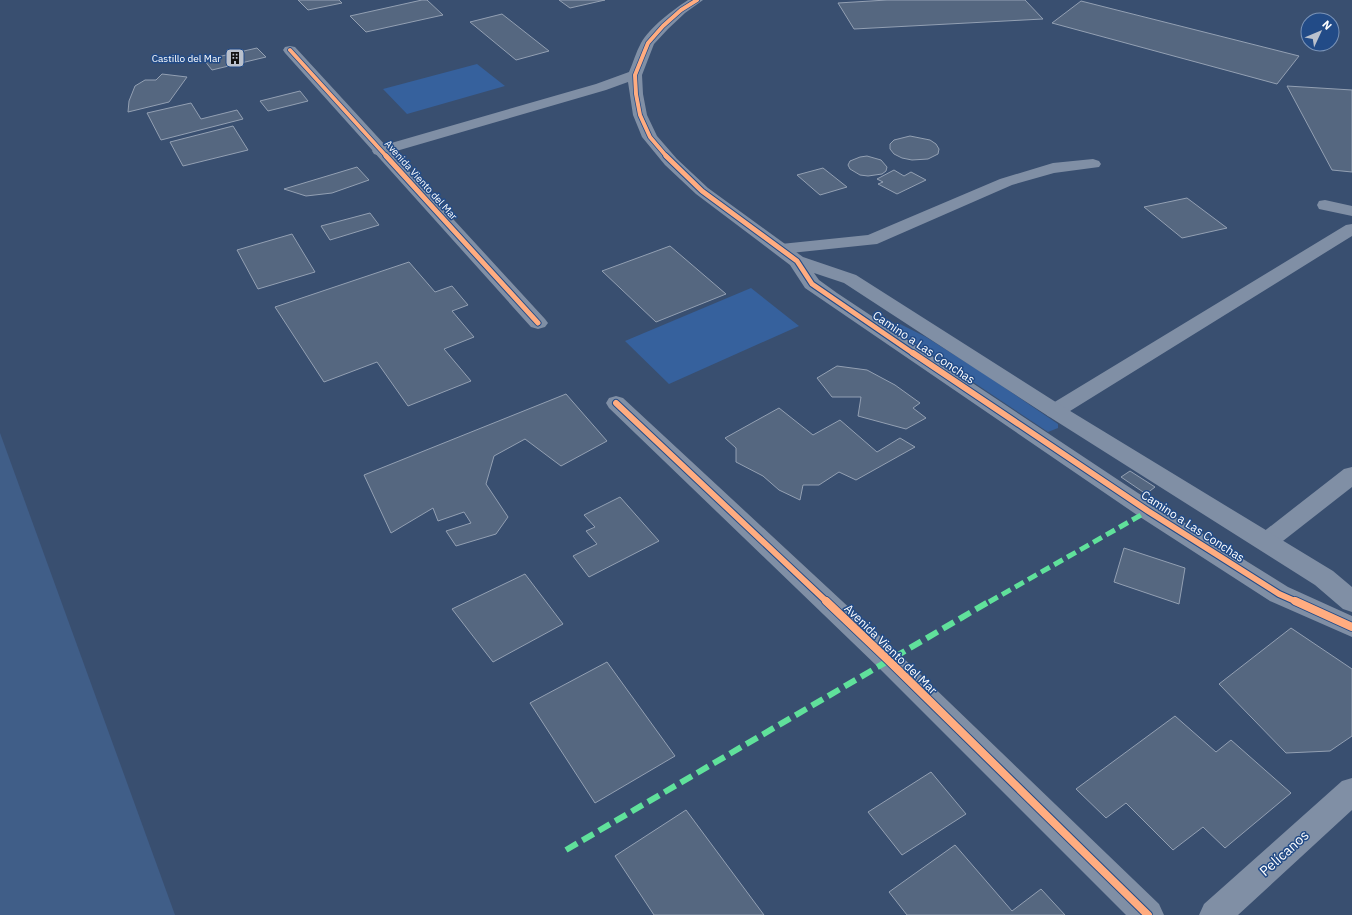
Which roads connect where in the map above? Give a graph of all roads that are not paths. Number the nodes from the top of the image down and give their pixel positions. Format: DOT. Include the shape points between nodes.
graph roads {
  1 [pos="697,0"];
  2 [pos="290,50"];
  3 [pos="635,75"];
  4 [pos="380,151"];
  5 [pos="1093,164"];
  6 [pos="1325,205"];
  7 [pos="1352,211"];
  8 [pos="1352,229"];
  9 [pos="789,255"];
  10 [pos="538,323"];
  11 [pos="616,403"];
  12 [pos="1055,411"];
  13 [pos="1352,475"];
  14 [pos="1266,542"];
  15 [pos="1352,602"];
  16 [pos="1352,627"];
  17 [pos="1352,790"];
  18 [pos="1148,915"];
  19 [pos="1215,915"];
  1 -- 3 [label="street, Camino a Las Conchas" via="681,10 648,43"];
  2 -- 4 [label="street, Avenida Viento del Mar"];
  3 -- 4 [label="street"];
  3 -- 9 [label="street, Camino a Las Conchas" via="640,116 650,137 670,162 702,191"];
  4 -- 10 [label="street, Avenida Viento del Mar"];
  5 -- 9 [label="street" via="1053,168 1006,182 871,240"];
  6 -- 7 [label="street"];
  8 -- 12 [label="street"];
  9 -- 12 [label="street, Camino a Las Conchas" via="850,279"];
  9 -- 16 [label="street, Camino a Las Conchas" via="812,284 1148,511 1279,594"];
  11 -- 18 [label="street, Avenida Viento del Mar" via="888,660"];
  12 -- 14 [label="street, Camino a Las Conchas"];
  13 -- 14 [label="street"];
  14 -- 15 [label="street, Camino a Las Conchas" via="1324,578"];
  17 -- 19 [label="street, Pelícanos"];
}
